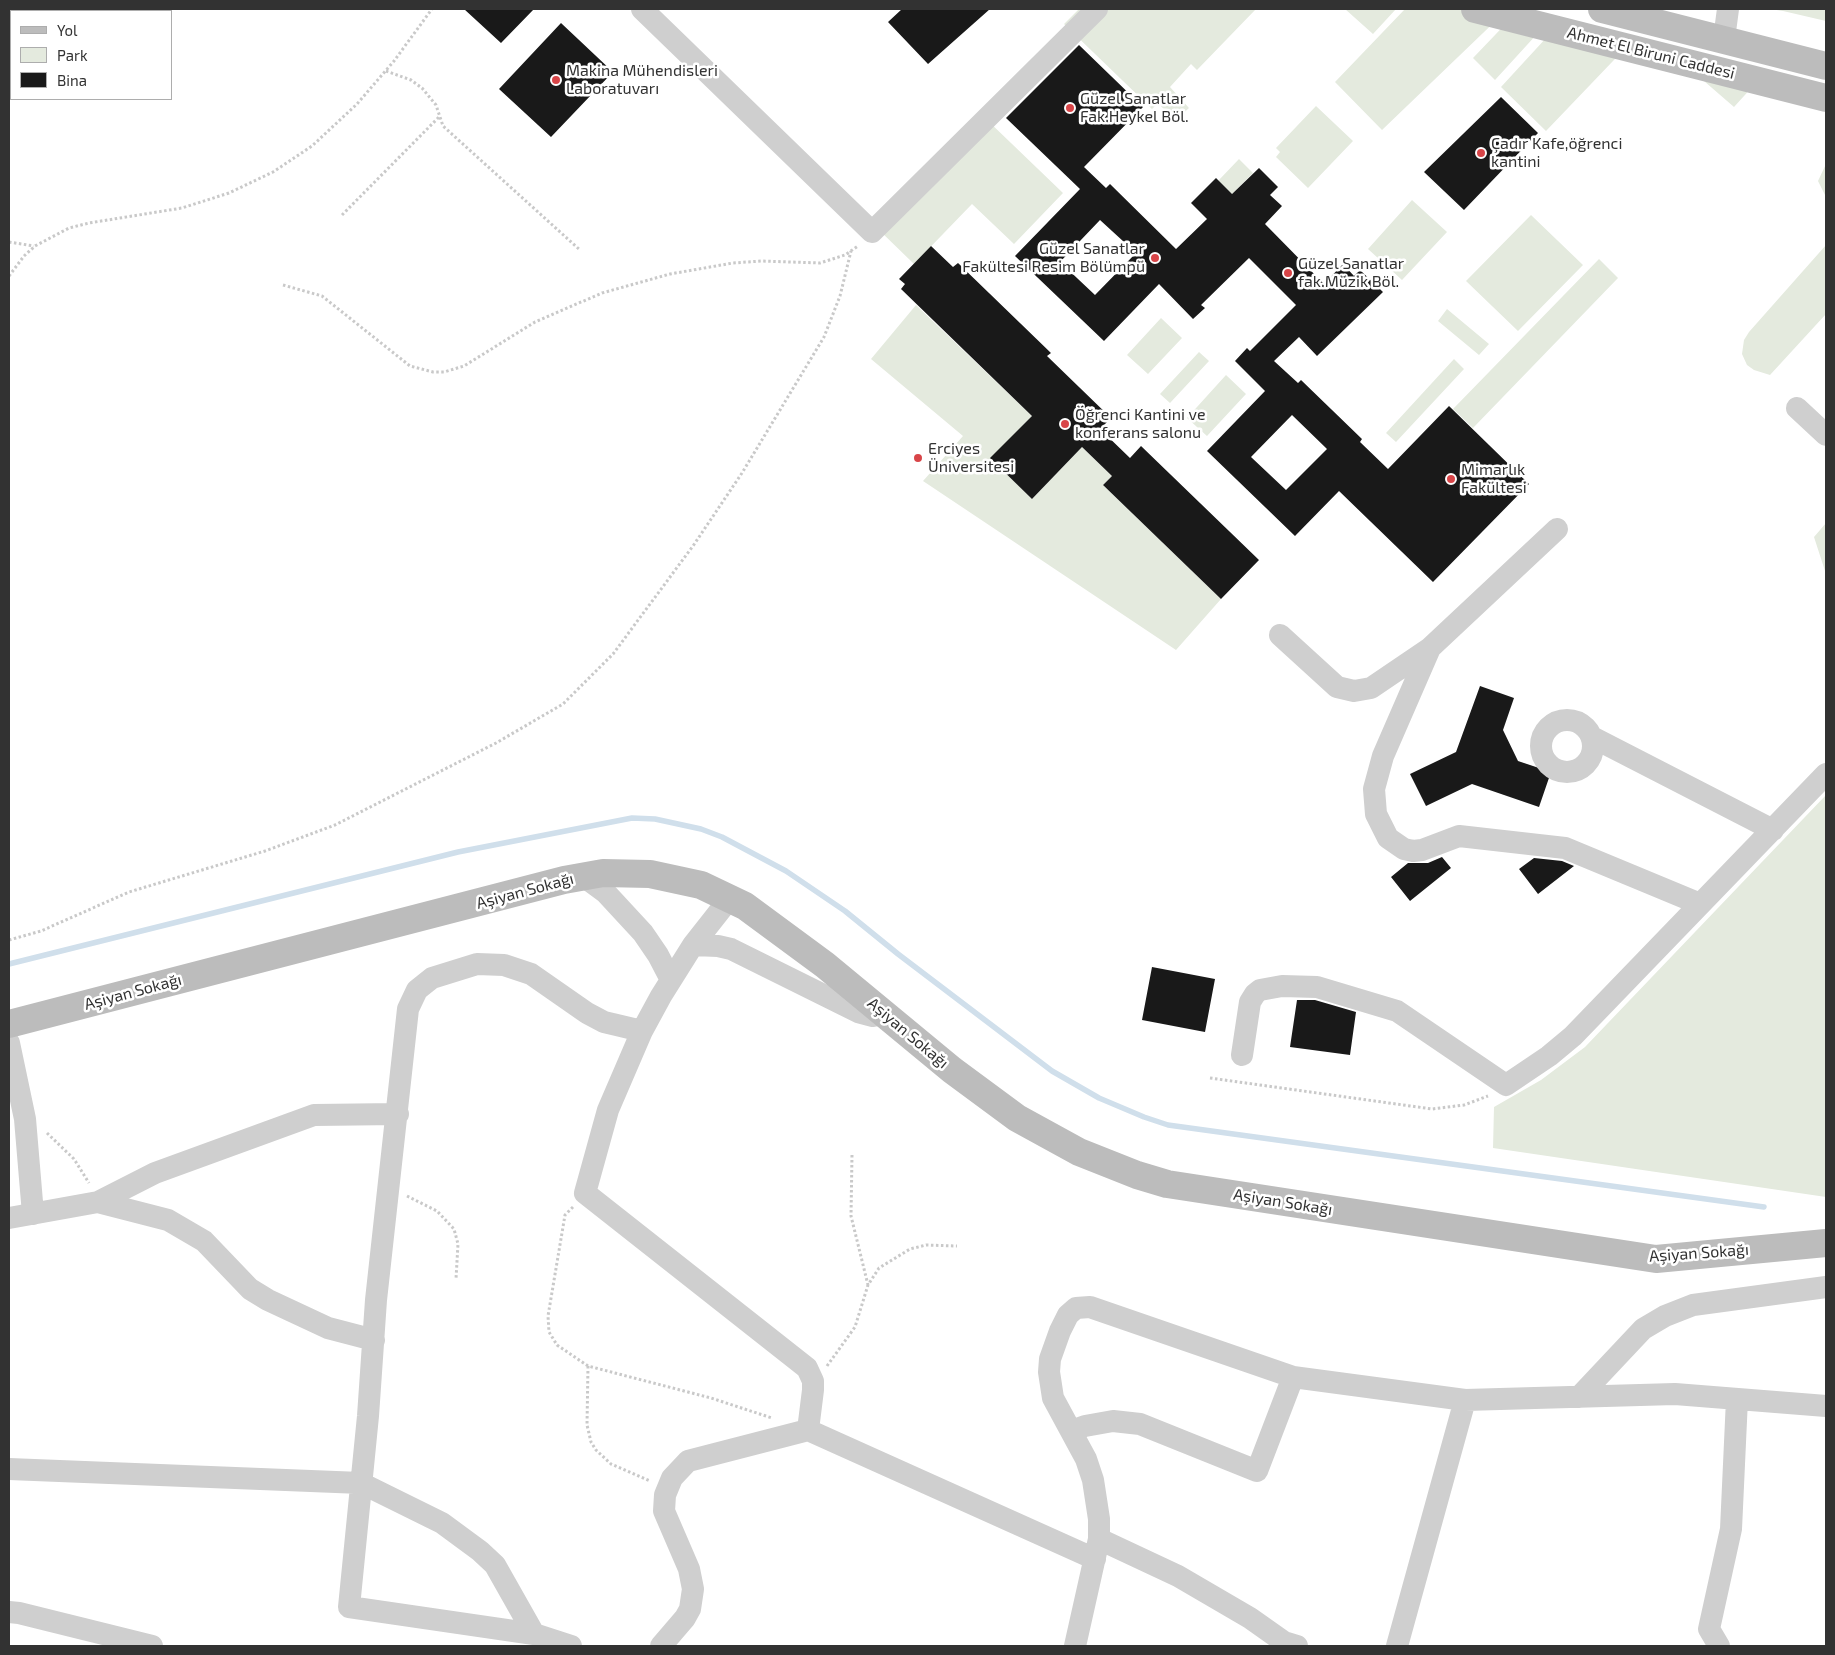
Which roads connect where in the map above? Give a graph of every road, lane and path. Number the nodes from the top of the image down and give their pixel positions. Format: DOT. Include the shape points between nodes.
graph roads {
  1 [pos="432,9"];
  2 [pos="642,9"];
  3 [pos="1097,9"];
  4 [pos="1475,9"];
  5 [pos="1602,9"];
  6 [pos="1728,9"];
  7 [pos="1724,39"];
  8 [pos="1826,66"];
  9 [pos="386,71"];
  10 [pos="1826,98"];
  11 [pos="440,115"];
  12 [pos="342,215"];
  13 [pos="9,242"];
  14 [pos="35,246"];
  15 [pos="580,250"];
  16 [pos="9,276"];
  17 [pos="283,285"];
  18 [pos="1797,408"];
  19 [pos="1826,435"];
  20 [pos="1557,530"];
  21 [pos="1280,635"];
  22 [pos="1430,648"];
  23 [pos="1592,738"];
  24 [pos="1826,774"];
  25 [pos="1772,830"];
  26 [pos="583,876"];
  27 [pos="730,898"];
  28 [pos="1700,904"];
  29 [pos="9,940"];
  30 [pos="694,945"];
  31 [pos="670,980"];
  32 [pos="884,1014"];
  33 [pos="9,1024"];
  34 [pos="642,1031"];
  35 [pos="9,1043"];
  36 [pos="1242,1055"];
  37 [pos="1210,1078"];
  38 [pos="1506,1085"];
  39 [pos="398,1114"];
  40 [pos="25,1120"];
  41 [pos="852,1155"];
  42 [pos="390,1188"];
  43 [pos="585,1193"];
  44 [pos="98,1202"];
  45 [pos="33,1214"];
  46 [pos="9,1218"];
  47 [pos="1826,1243"];
  48 [pos="957,1246"];
  49 [pos="456,1279"];
  50 [pos="868,1285"];
  51 [pos="1826,1287"];
  52 [pos="374,1340"];
  53 [pos="588,1366"];
  54 [pos="1293,1377"];
  55 [pos="813,1381"];
  56 [pos="1579,1397"];
  57 [pos="1738,1399"];
  58 [pos="1465,1400"];
  59 [pos="1826,1406"];
  60 [pos="808,1430"];
  61 [pos="1071,1432"];
  62 [pos="9,1469"];
  63 [pos="361,1483"];
  64 [pos="667,1489"];
  65 [pos="1097,1549"];
  66 [pos="9,1612"];
  67 [pos="534,1634"];
  68 [pos="1287,1645"];
  69 [pos="152,1646"];
  70 [pos="571,1646"];
  71 [pos="661,1646"];
  72 [pos="1075,1646"];
  73 [pos="1398,1646"];
  74 [pos="1719,1646"];
  1 -- 9 [label="path"];
  2 -- 3 [label="street" via="872,232"];
  4 -- 10 [label="street, Ahmet El Biruni Caddesi"];
  5 -- 7 [label="street, Ahmet El Biruni Caddesi"];
  6 -- 7 [label="street"];
  7 -- 8 [label="street, Ahmet El Biruni Caddesi"];
  9 -- 11 [label="path" via="411,80 422,88"];
  9 -- 14 [label="path" via="357,104 312,146 252,183 182,208 89,222 69,228"];
  11 -- 12 [label="path"];
  11 -- 15 [label="path" via="443,126"];
  13 -- 14 [label="path"];
  14 -- 16 [label="path"];
  17 -- 29 [label="path" via="322,296 410,366 444,372 464,366 519,331 568,307 636,283 733,263 820,263 851,251 840,296 824,337 742,473 613,654 563,704 427,779 311,835 129,892 41,931"];
  18 -- 19 [label="street"];
  20 -- 22 [label="street"];
  21 -- 22 [label="street" via="1330,682 1354,691 1371,688"];
  22 -- 28 [label="street" via="1383,756 1374,788 1376,814 1388,838 1404,849 1413,850 1422,850 1459,836 1565,848"];
  23 -- 25 [label="street"];
  24 -- 25 [label="street"];
  25 -- 28 [label="street"];
  26 -- 27 [label="street, Aşiyan Sokağı" via="624,872 650,874 689,881"];
  26 -- 31 [label="street" via="606,893 643,933"];
  26 -- 33 [label="street, Aşiyan Sokağı"];
  27 -- 30 [label="street"];
  27 -- 32 [label="street, Aşiyan Sokağı" via="796,942"];
  28 -- 38 [label="street" via="1573,1036"];
  30 -- 31 [label="street"];
  30 -- 32 [label="street" via="731,949 858,1012 873,1016"];
  31 -- 34 [label="street"];
  32 -- 47 [label="street, Aşiyan Sokağı" via="1017,1118 1079,1152 1167,1184 1656,1259"];
  34 -- 39 [label="street" via="604,1022 564,999 544,982 516,968 477,964 446,972 424,983 408,1009"];
  34 -- 43 [label="street" via="608,1110"];
  35 -- 40 [label="street"];
  36 -- 38 [label="street" via="1250,1002 1255,994 1282,986 1317,987 1397,1011"];
  37 -- 38 [label="path" via="1432,1109 1464,1105 1493,1094"];
  39 -- 42 [label="street"];
  39 -- 44 [label="street" via="314,1115 155,1173"];
  40 -- 44 [label="path" via="52,1137 74,1159"];
  40 -- 45 [label="street"];
  41 -- 50 [label="path" via="851,1216"];
  42 -- 49 [label="path" via="437,1211 450,1222 458,1244"];
  42 -- 52 [label="street"];
  43 -- 53 [label="path" via="566,1215 548,1324 557,1345"];
  43 -- 55 [label="street" via="802,1365"];
  44 -- 45 [label="street"];
  44 -- 52 [label="street" via="181,1226 204,1241 250,1289 268,1300 328,1328"];
  45 -- 46 [label="street"];
  48 -- 50 [label="path" via="926,1245 899,1254 879,1268"];
  50 -- 55 [label="path" via="861,1313 847,1340"];
  51 -- 56 [label="street" via="1693,1305 1672,1313 1643,1329"];
  52 -- 63 [label="street"];
  53 -- 60 [label="path" via="711,1398"];
  53 -- 64 [label="path" via="587,1425 596,1450 611,1464"];
  54 -- 58 [label="street"];
  54 -- 61 [label="street" via="1257,1471 1140,1424 1113,1421"];
  54 -- 61 [label="street" via="1083,1306 1072,1311 1060,1331 1050,1359 1053,1398"];
  55 -- 60 [label="street"];
  56 -- 57 [label="street" via="1675,1394"];
  56 -- 58 [label="street"];
  57 -- 59 [label="street"];
  57 -- 74 [label="street" via="1731,1529 1708,1629"];
  58 -- 73 [label="street"];
  60 -- 64 [label="street" via="688,1461 672,1478"];
  60 -- 65 [label="street"];
  61 -- 65 [label="street" via="1093,1480 1097,1500"];
  62 -- 63 [label="street"];
  63 -- 67 [label="street" via="442,1523 480,1551 495,1566"];
  63 -- 67 [label="street" via="349,1607"];
  64 -- 71 [label="street" via="664,1500 667,1522 688,1569 693,1589 685,1618"];
  65 -- 68 [label="street" via="1185,1580 1250,1618"];
  65 -- 72 [label="street"];
  66 -- 69 [label="street"];
  67 -- 70 [label="street"];
}
